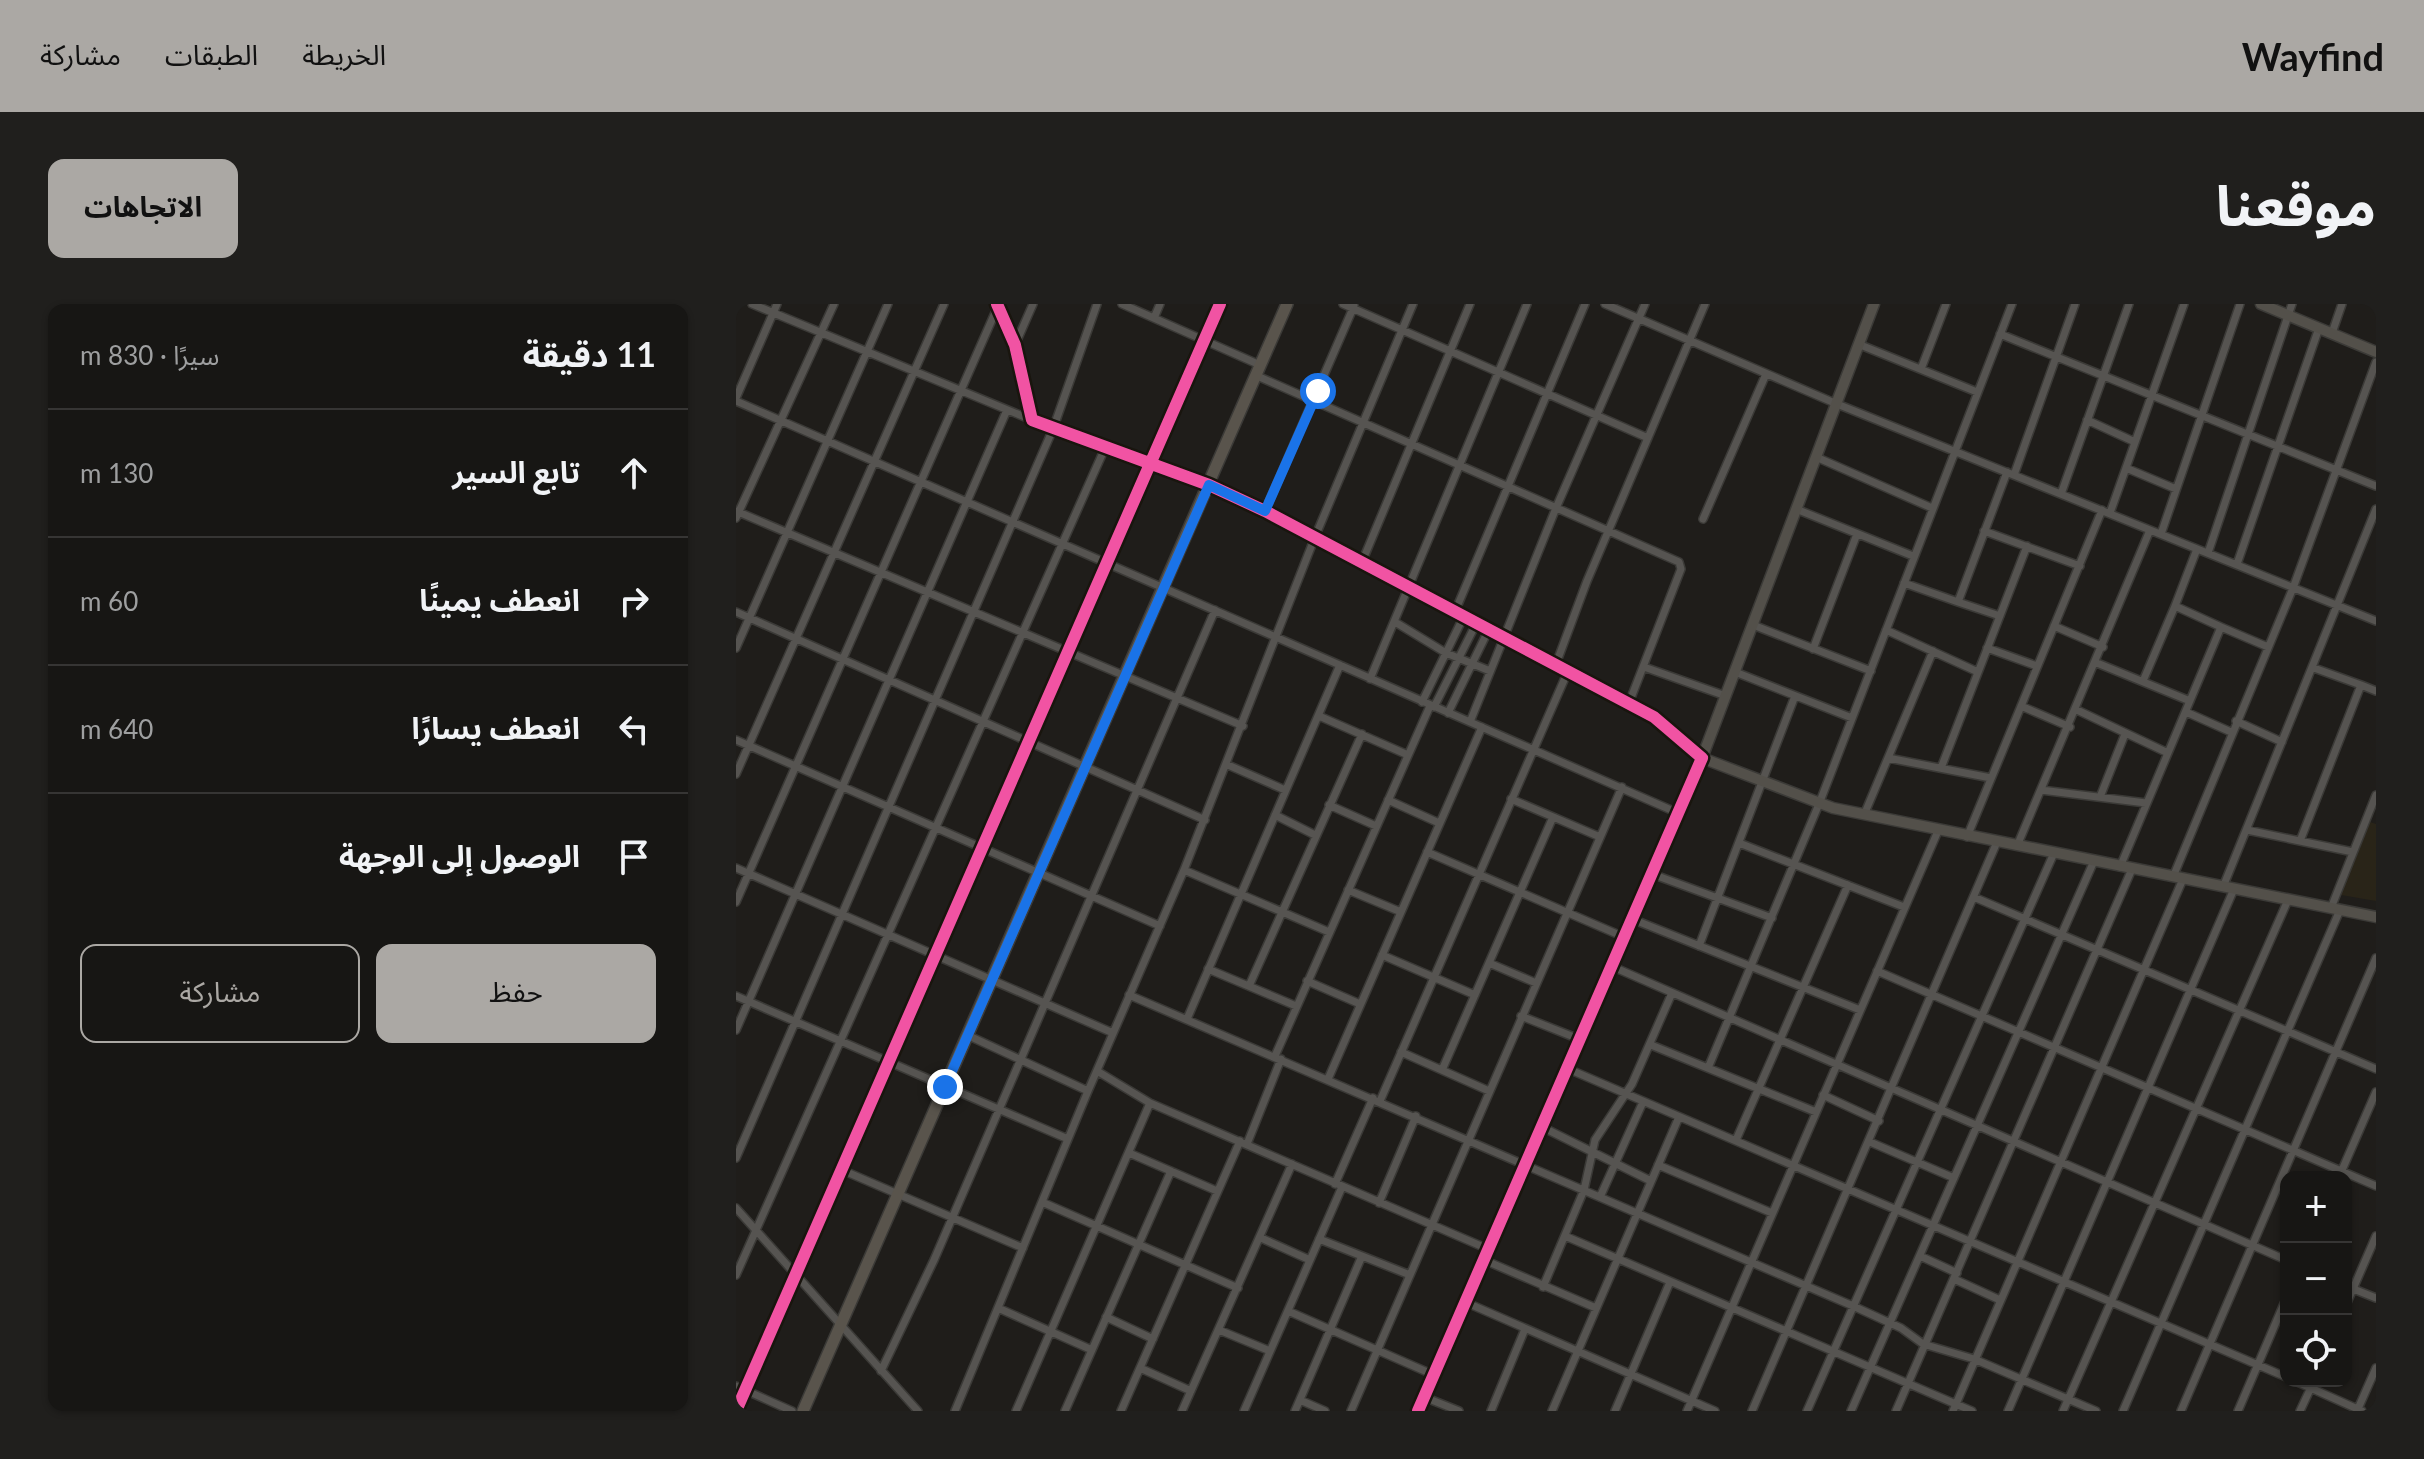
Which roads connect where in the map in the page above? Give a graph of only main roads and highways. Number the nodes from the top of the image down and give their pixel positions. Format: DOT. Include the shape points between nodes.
graph roads {
  1 [pos="1287,304"];
  2 [pos="803,1411"];
  1 -- 2 [label="main road"];
}
